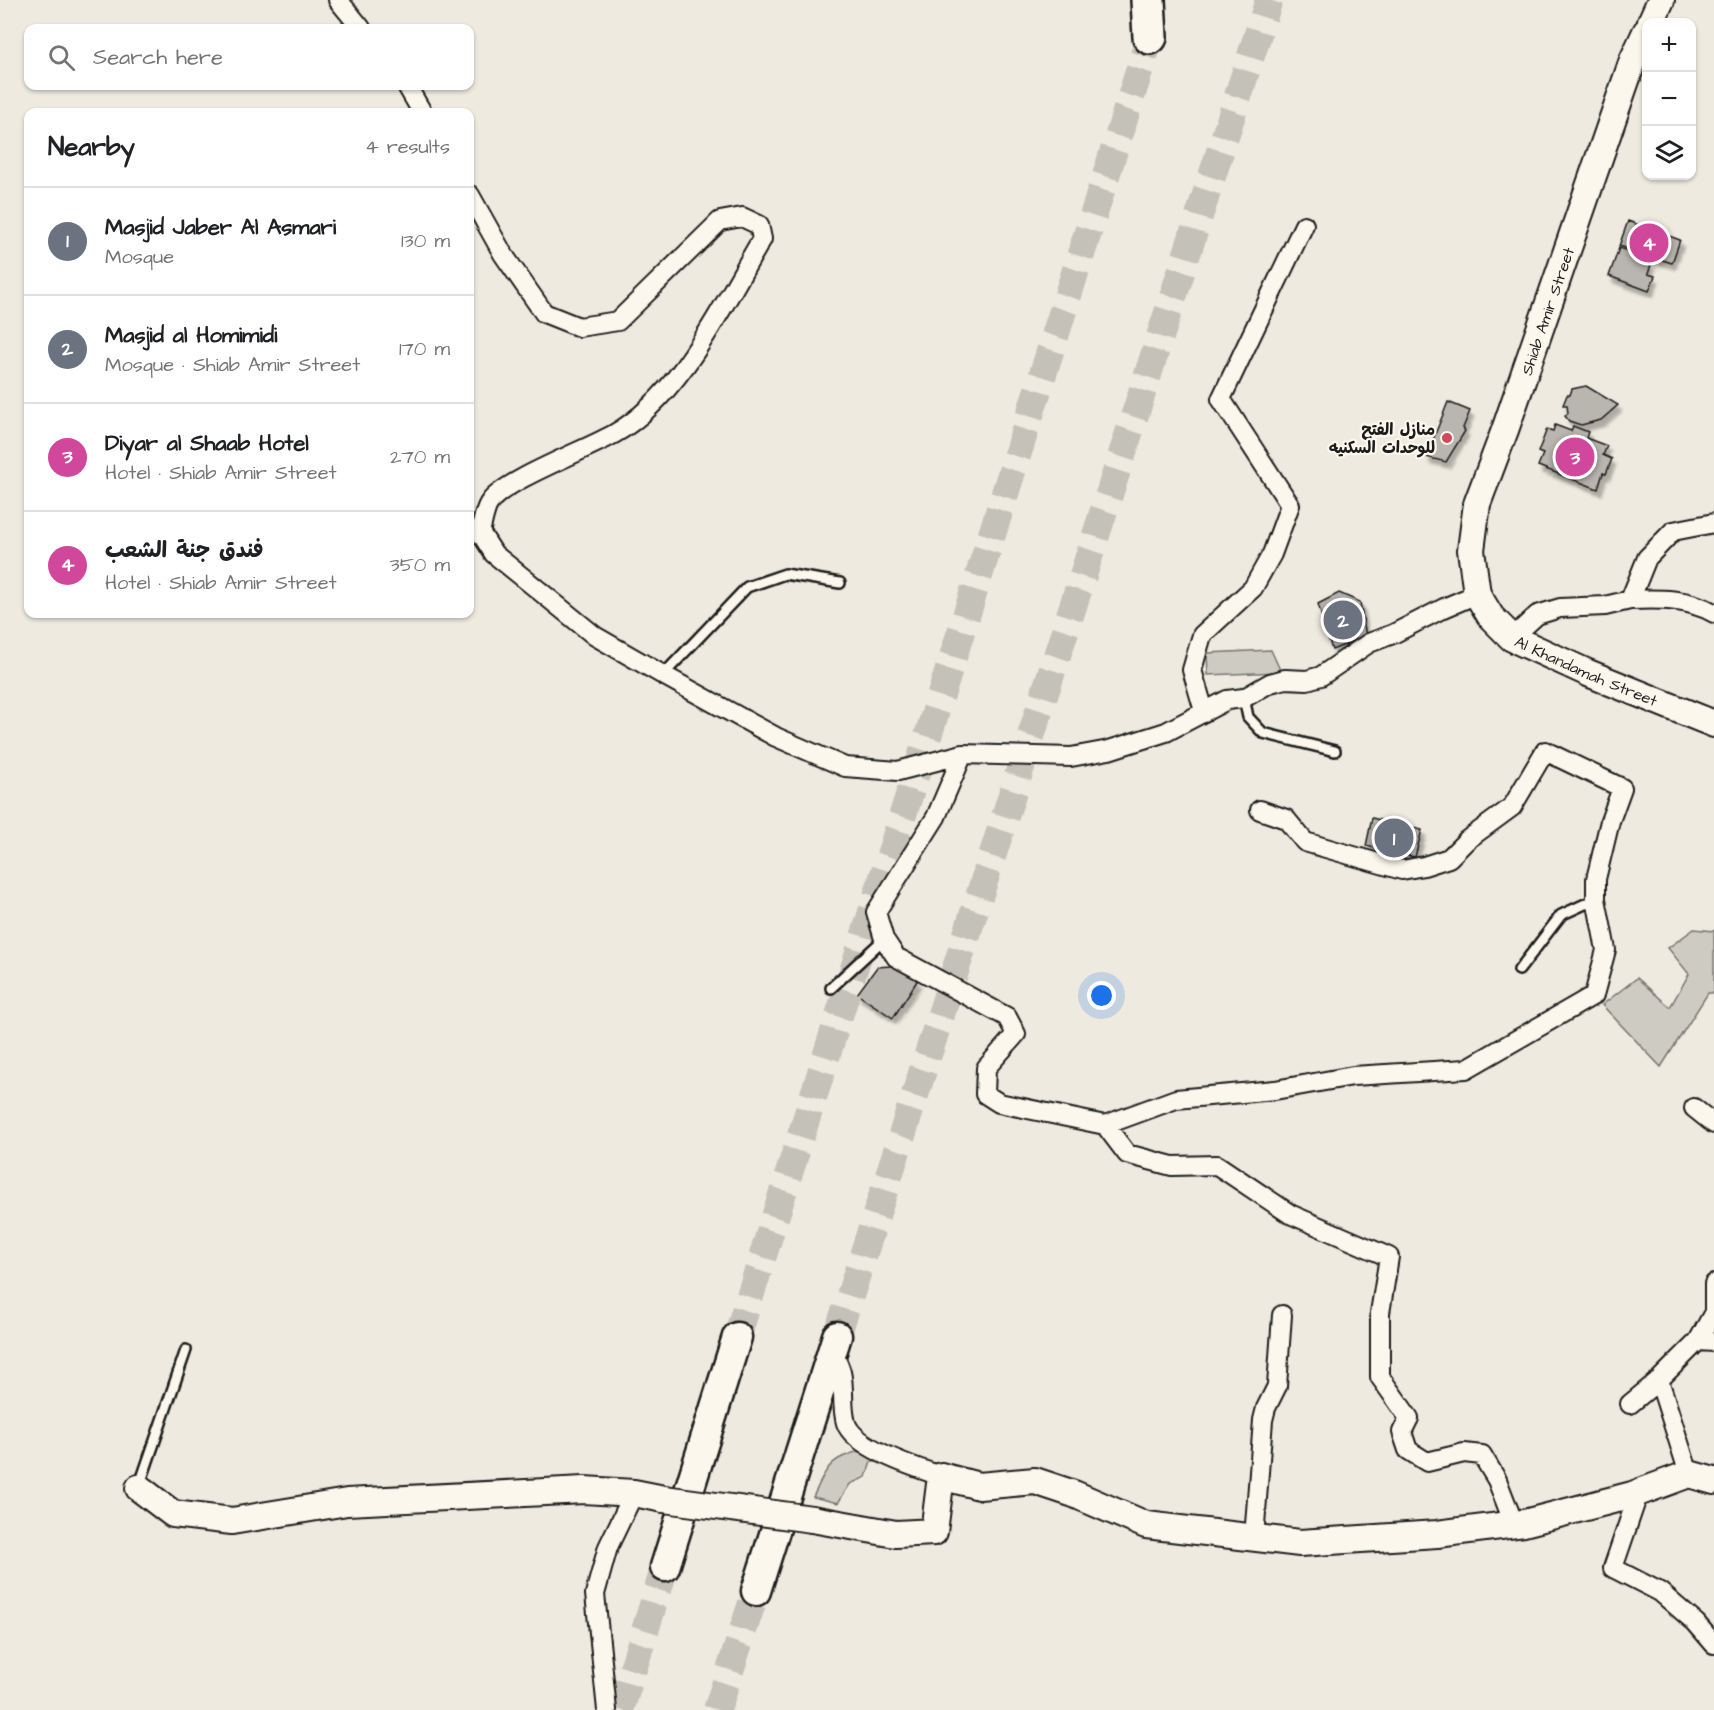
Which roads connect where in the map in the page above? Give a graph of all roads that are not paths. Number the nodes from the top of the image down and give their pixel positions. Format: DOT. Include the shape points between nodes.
graph roads {
  1 [pos="338,0"];
  2 [pos="1148,0"];
  3 [pos="1161,0"];
  4 [pos="1661,0"];
  5 [pos="1653,18"];
  6 [pos="358,24"];
  7 [pos="1150,37"];
  8 [pos="1642,43"];
  9 [pos="409,90"];
  10 [pos="420,108"];
  11 [pos="474,202"];
  12 [pos="1304,225"];
  13 [pos="1714,523"];
  14 [pos="840,583"];
  15 [pos="1477,594"];
  16 [pos="1630,600"];
  17 [pos="1714,613"];
  18 [pos="1512,638"];
  19 [pos="663,675"];
  20 [pos="1244,698"];
  21 [pos="1204,711"];
  22 [pos="1714,724"];
  23 [pos="1335,751"];
  24 [pos="963,754"];
  25 [pos="1260,810"];
  26 [pos="1596,899"];
  27 [pos="884,939"];
  28 [pos="1518,970"];
  29 [pos="831,988"];
  30 [pos="1694,1108"];
  31 [pos="1714,1124"];
  32 [pos="1105,1125"];
  33 [pos="1714,1284"];
  34 [pos="1282,1315"];
  35 [pos="737,1337"];
  36 [pos="1706,1341"];
  37 [pos="835,1343"];
  38 [pos="186,1350"];
  39 [pos="1659,1380"];
  40 [pos="1630,1404"];
  41 [pos="1689,1474"];
  42 [pos="941,1476"];
  43 [pos="1714,1481"];
  44 [pos="139,1488"];
  45 [pos="1639,1492"];
  46 [pos="634,1493"];
  47 [pos="1514,1524"];
  48 [pos="1254,1538"];
  49 [pos="665,1567"];
  50 [pos="756,1591"];
  51 [pos="1714,1644"];
  52 [pos="607,1710"];
  1 -- 6 [label="street"];
  2 -- 7 [label="highway"];
  3 -- 7 [label="main road"];
  4 -- 5 [label="street"];
  8 -- 15 [label="street, Shiab Amir Street" via="1477,504 1471,550"];
  9 -- 10 [label="street"];
  11 -- 19 [label="street" via="503,254 544,313 579,327 618,321 720,221 742,217 759,225 762,239 689,362 654,405 615,434 507,487 490,501 480,532 494,554 595,636"];
  12 -- 21 [label="street" via="1221,399 1290,506 1272,554 1252,588 1202,635 1192,670"];
  13 -- 16 [label="street" via="1673,531 1647,558"];
  14 -- 19 [label="lane" via="785,574 747,587"];
  15 -- 18 [label="street, Al Khandamah Street" via="1491,617"];
  15 -- 20 [label="street" via="1368,643 1321,676 1270,683"];
  16 -- 17 [label="street" via="1669,599"];
  16 -- 18 [label="street" via="1605,606 1560,608 1537,615"];
  18 -- 22 [label="street, Al Khandamah Street"];
  19 -- 24 [label="street" via="776,737 846,767 898,771"];
  20 -- 21 [label="street" via="1227,700"];
  20 -- 23 [label="lane" via="1248,717 1263,733"];
  21 -- 24 [label="street" via="1166,732 1071,757"];
  24 -- 27 [label="street" via="936,817 876,912"];
  25 -- 26 [label="street" via="1286,819 1305,842 1402,870 1424,866 1449,858 1512,807 1545,751 1622,788 1596,879"];
  26 -- 28 [label="lane" via="1562,915"];
  26 -- 32 [label="street" via="1606,950 1594,995 1466,1069 1353,1076 1275,1090 1176,1099"];
  27 -- 29 [label="lane"];
  27 -- 32 [label="street" via="896,957 1007,1017 1016,1034 986,1068 985,1094 999,1103"];
  30 -- 31 [label="street"];
  32 -- 47 [label="street" via="1127,1154 1172,1166 1217,1165 1290,1214 1389,1257 1380,1313 1380,1377 1409,1418 1402,1432 1408,1450 1427,1462 1464,1454 1482,1455 1497,1480"];
  33 -- 36 [label="street" via="1714,1312"];
  34 -- 48 [label="street" via="1277,1386 1263,1419"];
  35 -- 49 [label="main road"];
  36 -- 39 [label="street"];
  37 -- 42 [label="street" via="847,1425 866,1445"];
  37 -- 50 [label="main road"];
  38 -- 44 [label="lane"];
  39 -- 40 [label="street"];
  39 -- 41 [label="street"];
  41 -- 43 [label="street"];
  41 -- 45 [label="street"];
  42 -- 46 [label="street, bridge" via="934,1532 896,1534"];
  42 -- 48 [label="street" via="979,1486 1035,1481 1146,1525"];
  44 -- 46 [label="street" via="173,1514 232,1521 347,1502 584,1490"];
  45 -- 47 [label="street"];
  45 -- 51 [label="street" via="1613,1568 1660,1592"];
  46 -- 52 [label="street" via="608,1547 595,1594"];
  47 -- 48 [label="street" via="1357,1540 1300,1543"];
}
